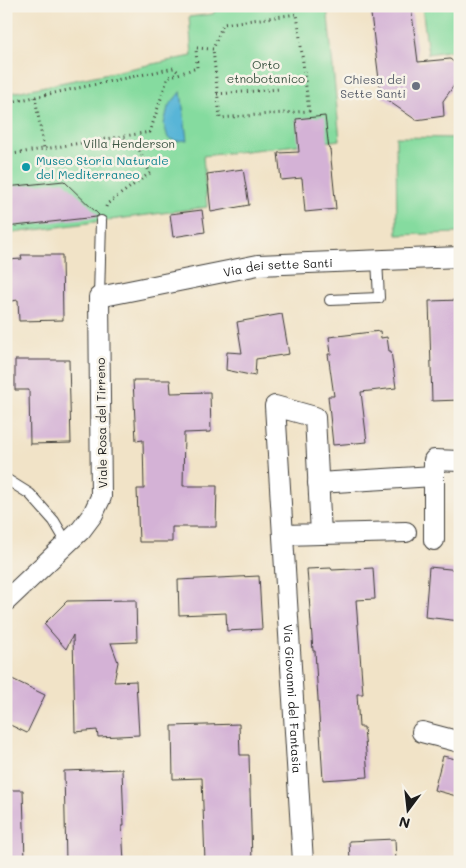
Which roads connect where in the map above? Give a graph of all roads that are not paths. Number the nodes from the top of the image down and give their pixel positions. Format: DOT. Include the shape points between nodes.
graph roads {
  1 [pos="100,221"];
  2 [pos="460,257"];
  3 [pos="377,260"];
  4 [pos="99,298"];
  5 [pos="330,300"];
  6 [pos="460,461"];
  7 [pos="434,476"];
  8 [pos="6,479"];
  9 [pos="318,483"];
  10 [pos="406,532"];
  11 [pos="321,534"];
  12 [pos="284,535"];
  13 [pos="434,540"];
  14 [pos="68,543"];
  15 [pos="6,600"];
  16 [pos="422,732"];
  17 [pos="460,742"];
  18 [pos="304,862"];
  1 -- 4 [label="lane"];
  2 -- 3 [label="street, Via dei sette Santi"];
  3 -- 4 [label="street, Via dei sette Santi" via="258,265"];
  3 -- 5 [label="lane" via="379,298"];
  4 -- 14 [label="street, Viale Rosa del Tirreno" via="101,497 94,514"];
  6 -- 7 [label="street" via="434,460"];
  7 -- 9 [label="street"];
  7 -- 13 [label="street"];
  8 -- 14 [label="lane" via="30,494"];
  9 -- 11 [label="street, Via Giovanni del Fantasia"];
  9 -- 12 [label="street, Via Giovanni del Fantasia" via="315,417 276,406"];
  10 -- 11 [label="street"];
  11 -- 12 [label="street"];
  12 -- 18 [label="street, Via Giovanni del Fantasia"];
  14 -- 15 [label="street, Viale Rosa del Tirreno"];
  16 -- 17 [label="street"];
}
